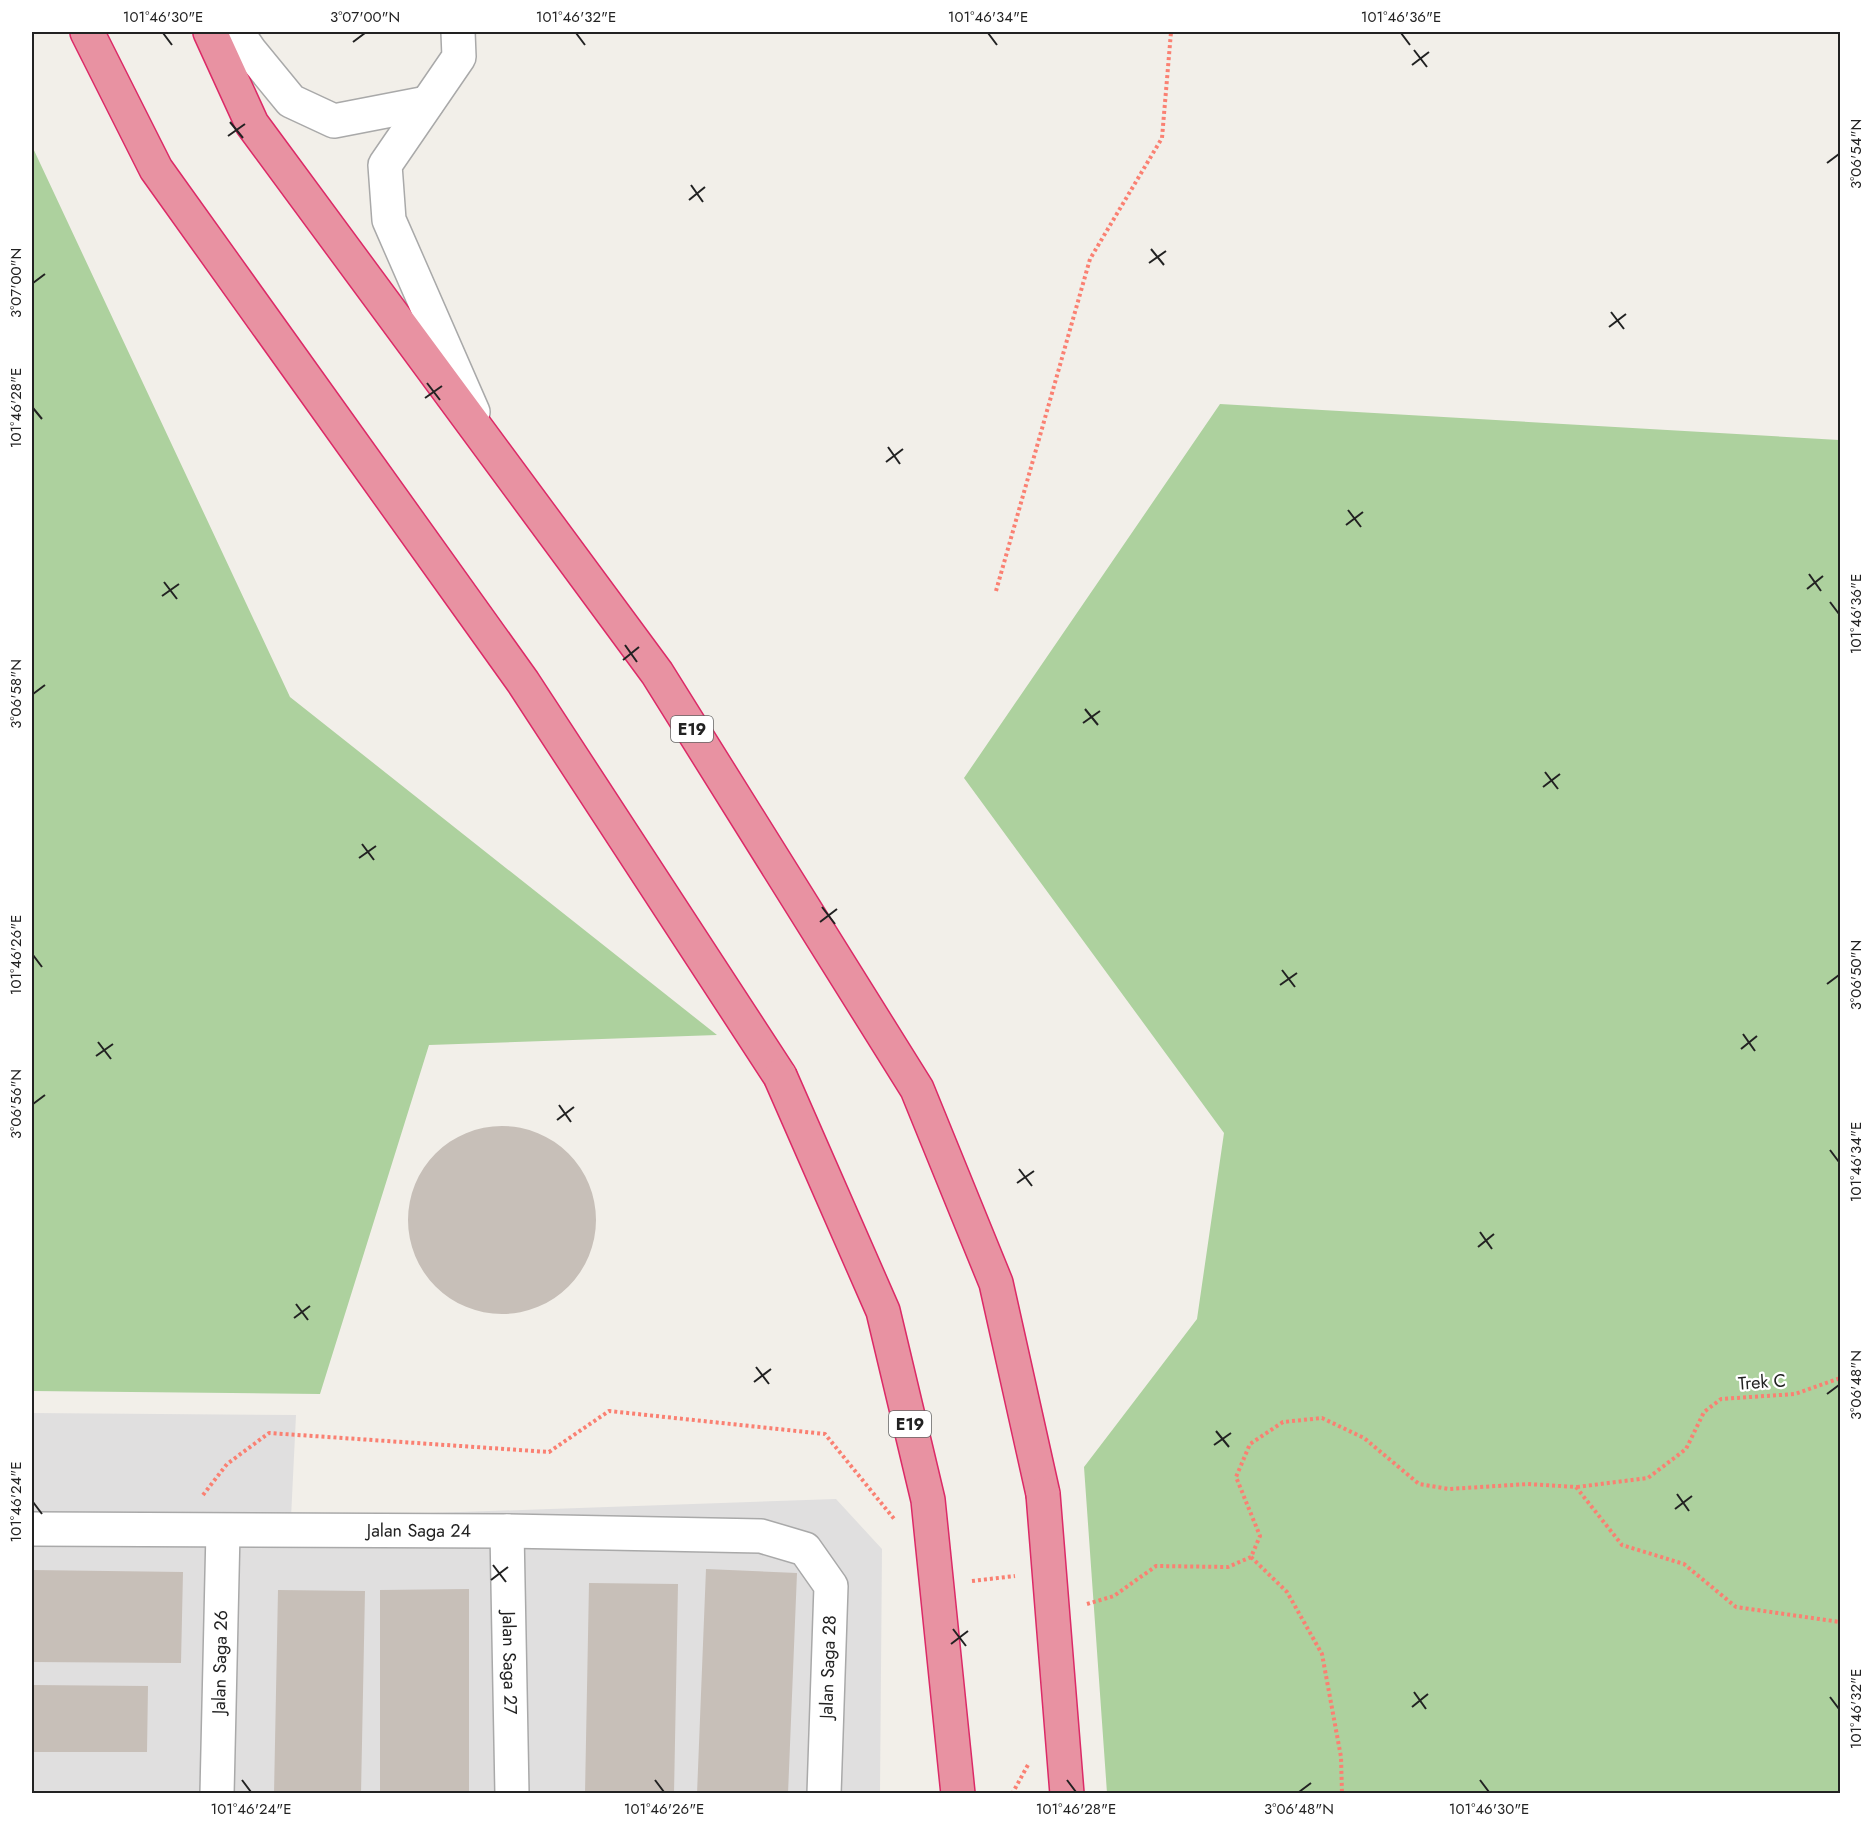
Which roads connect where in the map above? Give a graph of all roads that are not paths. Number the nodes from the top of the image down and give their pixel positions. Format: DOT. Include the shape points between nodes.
graph roads {
  1 [pos="87,32"];
  2 [pos="210,32"];
  3 [pos="237,32"];
  4 [pos="458,32"];
  5 [pos="426,103"];
  6 [pos="484,437"];
  7 [pos="32,1529"];
  8 [pos="223,1531"];
  9 [pos="507,1531"];
  10 [pos="805,1549"];
  11 [pos="217,1794"];
  12 [pos="512,1794"];
  13 [pos="825,1794"];
  14 [pos="958,1794"];
  15 [pos="1067,1794"];
  1 -- 14 [label="highway, E19, bridge" via="156,170 523,682 780,1076 883,1311 928,1500"];
  2 -- 6 [label="highway, E19" via="252,124"];
  3 -- 5 [label="street" via="291,101 334,121"];
  4 -- 5 [label="street" via="459,57"];
  5 -- 6 [label="street" via="385,165 389,220"];
  6 -- 15 [label="highway, E19, bridge" via="657,674 918,1089 996,1283 1043,1494"];
  7 -- 8 [label="street, Jalan Saga 24"];
  8 -- 9 [label="street, Jalan Saga 24"];
  8 -- 11 [label="street, Jalan Saga 26"];
  9 -- 10 [label="street, Jalan Saga 24" via="761,1536"];
  9 -- 12 [label="street, Jalan Saga 27"];
  10 -- 13 [label="street, Jalan Saga 28" via="831,1586"];
}
